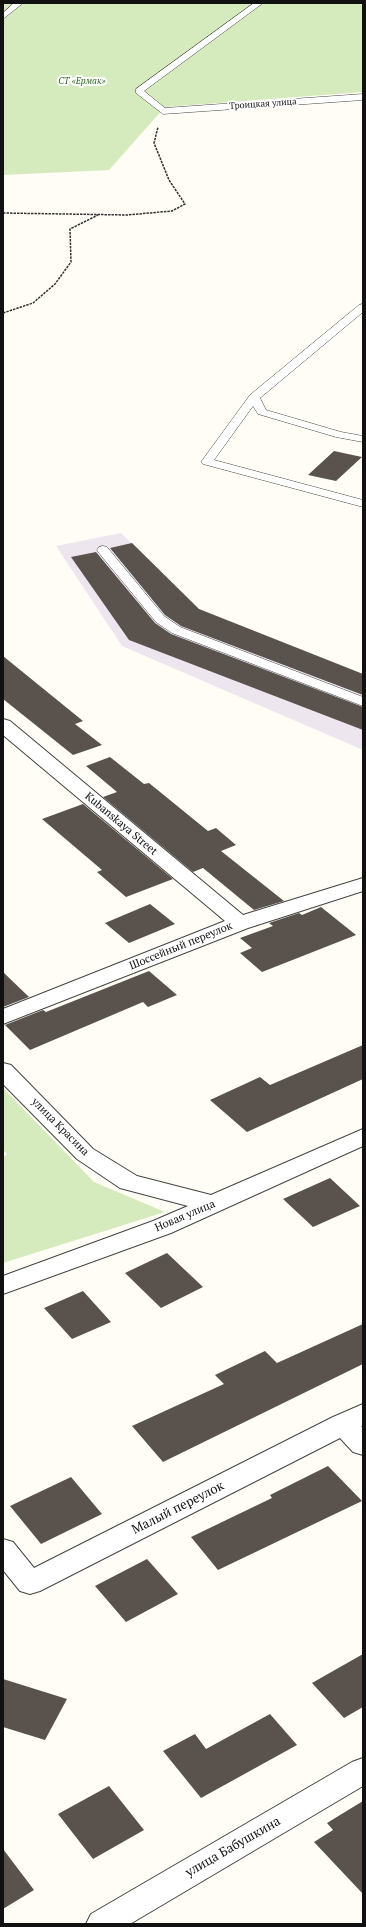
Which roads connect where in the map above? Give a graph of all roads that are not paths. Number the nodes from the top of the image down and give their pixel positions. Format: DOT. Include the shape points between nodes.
graph roads {
  1 [pos="19,3"];
  2 [pos="259,3"];
  3 [pos="3,18"];
  4 [pos="363,97"];
  5 [pos="363,307"];
  6 [pos="254,397"];
  7 [pos="363,439"];
  8 [pos="363,504"];
  9 [pos="103,550"];
  10 [pos="363,702"];
  11 [pos="3,725"];
  12 [pos="363,884"];
  13 [pos="240,923"];
  14 [pos="3,1017"];
  15 [pos="3,1070"];
  16 [pos="363,1137"];
  17 [pos="214,1204"];
  18 [pos="3,1285"];
  19 [pos="353,1419"];
  20 [pos="363,1445"];
  21 [pos="3,1550"];
  22 [pos="363,1771"];
  23 [pos="102,1924"];
  1 -- 3 [label="lane"];
  2 -- 4 [label="lane, Троицкая улица" via="139,91 163,111"];
  5 -- 6 [label="lane"];
  6 -- 7 [label="lane" via="262,412 340,435"];
  6 -- 8 [label="lane" via="207,462"];
  9 -- 10 [label="lane" via="160,619 176,630"];
  11 -- 13 [label="street, Kubanskaya Street"];
  12 -- 13 [label="street, Шоссейный переулок"];
  13 -- 14 [label="street, Шоссейный переулок"];
  15 -- 17 [label="street, улица Красина" via="85,1154 129,1182"];
  16 -- 17 [label="street, Новая улица"];
  17 -- 18 [label="street, Новая улица" via="162,1227"];
  19 -- 20 [label="street"];
  19 -- 21 [label="street, Малый переулок" via="30,1583"];
  22 -- 23 [label="street, улица Бабушкина"];
}
